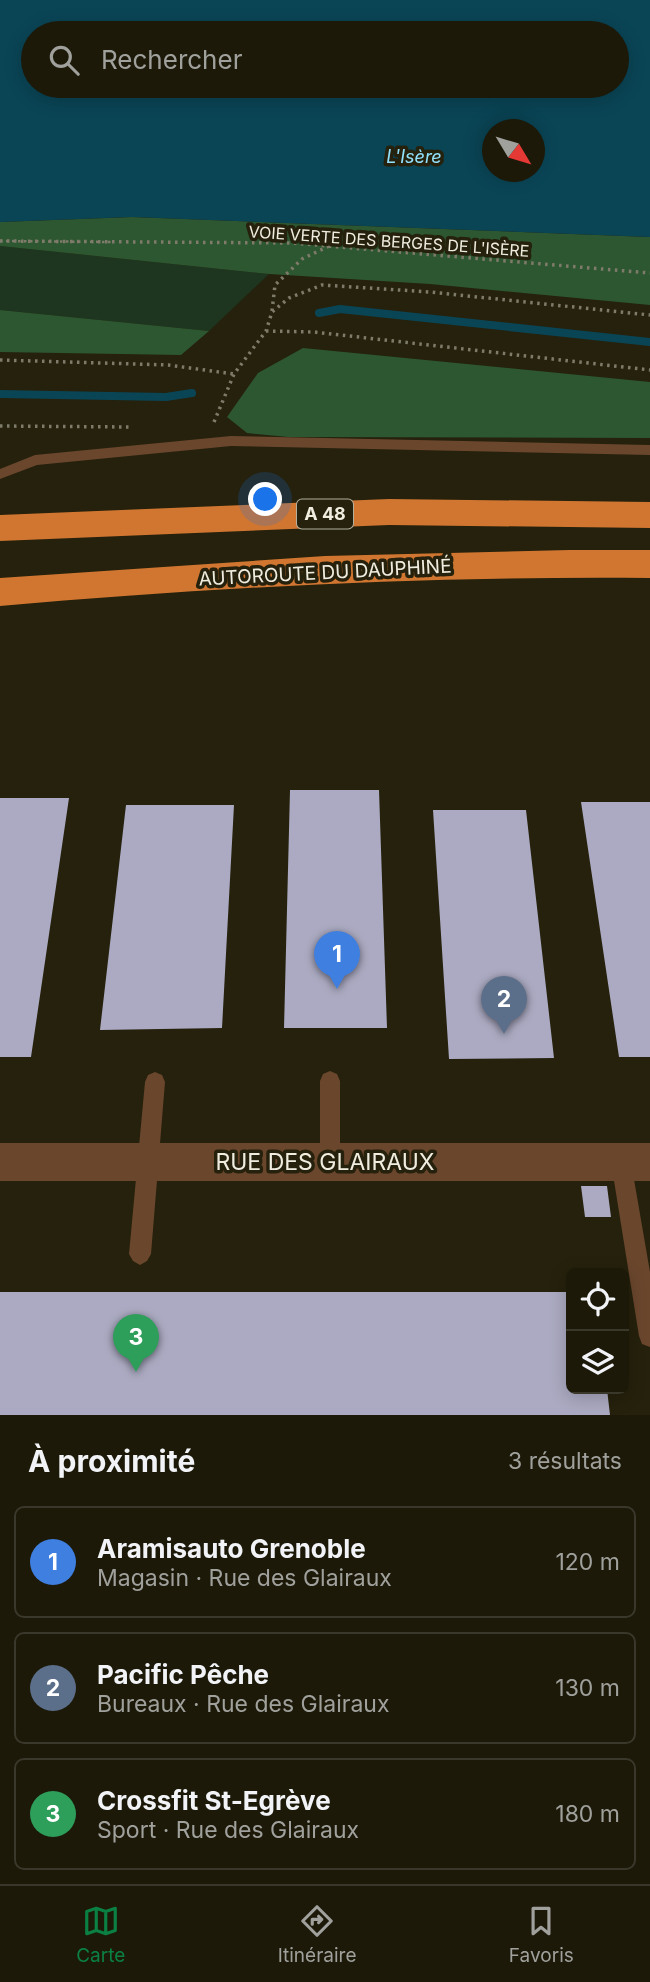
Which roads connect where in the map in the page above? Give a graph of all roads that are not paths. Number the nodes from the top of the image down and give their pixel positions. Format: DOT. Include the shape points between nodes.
graph roads {
  1 [pos="650,450"];
  2 [pos="0,474"];
  3 [pos="650,515"];
  4 [pos="0,528"];
  5 [pos="650,564"];
  6 [pos="0,592"];
  7 [pos="330,1081"];
  8 [pos="155,1082"];
  9 [pos="0,1162"];
  10 [pos="146,1162"];
  11 [pos="330,1162"];
  12 [pos="636,1162"];
  13 [pos="140,1254"];
  14 [pos="650,1336"];
  1 -- 2 [label="lane" via="231,441 35,460"];
  3 -- 4 [label="highway, A 48" via="389,512"];
  5 -- 6 [label="highway, AUTOROUTE DU DAUPHINÉ" via="321,570"];
  7 -- 11 [label="lane"];
  8 -- 10 [label="lane"];
  9 -- 10 [label="street, RUE DES GLAIRAUX"];
  10 -- 11 [label="street, RUE DES GLAIRAUX"];
  10 -- 13 [label="lane"];
  11 -- 12 [label="street, RUE DES GLAIRAUX"];
  12 -- 14 [label="lane"];
}
